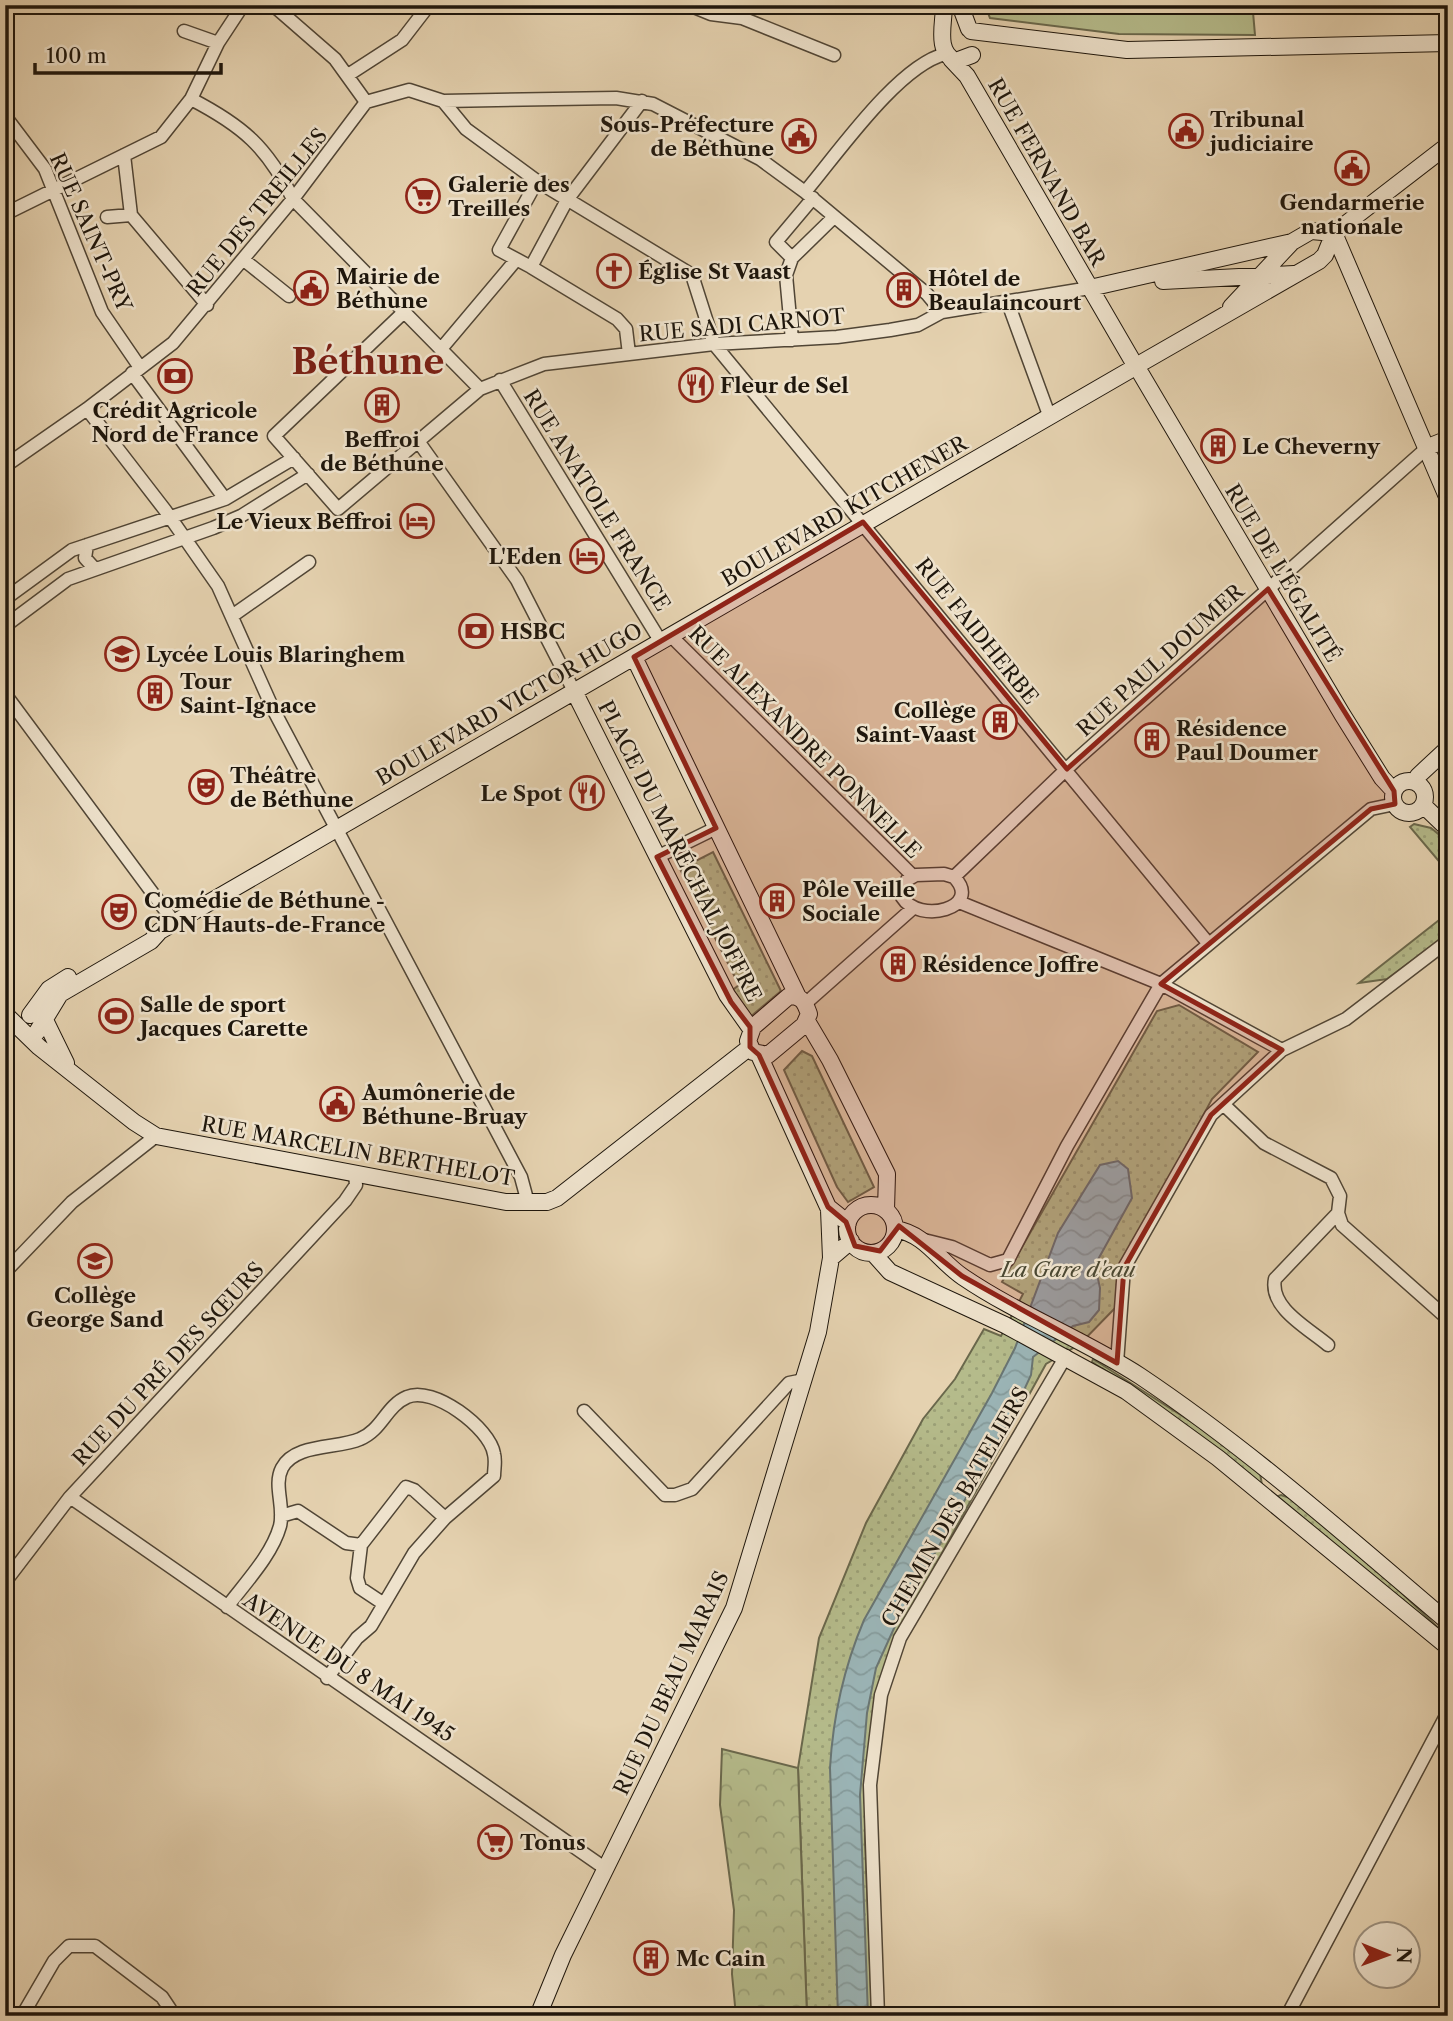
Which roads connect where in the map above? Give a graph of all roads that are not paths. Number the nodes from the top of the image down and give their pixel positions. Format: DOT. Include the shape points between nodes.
graph roads {
  1 [pos="243,5"];
  2 [pos="273,5"];
  3 [pos="429,5"];
  4 [pos="690,5"];
  5 [pos="944,5"];
  6 [pos="960,5"];
  7 [pos="184,31"];
  8 [pos="944,35"];
  9 [pos="972,40"];
  10 [pos="218,43"];
  11 [pos="1448,43"];
  12 [pos="834,55"];
  13 [pos="948,56"];
  14 [pos="348,75"];
  15 [pos="967,76"];
  16 [pos="191,99"];
  17 [pos="443,101"];
  18 [pos="642,101"];
  19 [pos="366,102"];
  20 [pos="5,116"];
  21 [pos="1448,145"];
  22 [pos="124,155"];
  23 [pos="537,181"];
  24 [pos="54,190"];
  25 [pos="809,195"];
  26 [pos="293,199"];
  27 [pos="567,200"];
  28 [pos="5,214"];
  29 [pos="131,215"];
  30 [pos="107,217"];
  31 [pos="834,217"];
  32 [pos="1334,233"];
  33 [pos="1292,242"];
  34 [pos="792,258"];
  35 [pos="244,260"];
  36 [pos="516,260"];
  37 [pos="531,267"];
  38 [pos="1298,274"];
  39 [pos="1259,276"];
  40 [pos="1118,284"];
  41 [pos="1090,288"];
  42 [pos="289,296"];
  43 [pos="1008,303"];
  44 [pos="207,305"];
  45 [pos="404,312"];
  46 [pos="942,312"];
  47 [pos="1223,316"];
  48 [pos="792,341"];
  49 [pos="714,344"];
  50 [pos="441,349"];
  51 [pos="629,354"];
  52 [pos="1137,367"];
  53 [pos="135,370"];
  54 [pos="500,380"];
  55 [pos="480,389"];
  56 [pos="87,409"];
  57 [pos="1049,415"];
  58 [pos="1448,439"];
  59 [pos="418,441"];
  60 [pos="1427,447"];
  61 [pos="294,458"];
  62 [pos="5,466"];
  63 [pos="308,474"];
  64 [pos="225,499"];
  65 [pos="1448,499"];
  66 [pos="170,518"];
  67 [pos="863,522"];
  68 [pos="183,538"];
  69 [pos="87,545"];
  70 [pos="309,562"];
  71 [pos="94,568"];
  72 [pos="1268,589"];
  73 [pos="5,599"];
  74 [pos="232,616"];
  75 [pos="5,626"];
  76 [pos="666,639"];
  77 [pos="634,657"];
  78 [pos="574,691"];
  79 [pos="5,694"];
  80 [pos="1448,748"];
  81 [pos="1067,769"];
  82 [pos="1416,782"];
  83 [pos="1394,798"];
  84 [pos="1423,805"];
  85 [pos="337,826"];
  86 [pos="716,828"];
  87 [pos="1448,829"];
  88 [pos="657,857"];
  89 [pos="913,876"];
  90 [pos="954,877"];
  91 [pos="959,902"];
  92 [pos="912,909"];
  93 [pos="167,926"];
  94 [pos="1448,941"];
  95 [pos="1208,943"];
  96 [pos="1161,984"];
  97 [pos="802,1000"];
  98 [pos="5,1013"];
  99 [pos="807,1021"];
  100 [pos="32,1024"];
  101 [pos="751,1029"];
  102 [pos="1282,1050"];
  103 [pos="755,1051"];
  104 [pos="72,1071"];
  105 [pos="1223,1104"];
  106 [pos="156,1136"];
  107 [pos="355,1173"];
  108 [pos="528,1203"];
  109 [pos="829,1210"];
  110 [pos="886,1210"];
  111 [pos="1338,1213"];
  112 [pos="848,1223"];
  113 [pos="895,1229"];
  114 [pos="924,1240"];
  115 [pos="851,1241"];
  116 [pos="873,1253"];
  117 [pos="831,1258"];
  118 [pos="5,1272"];
  119 [pos="1448,1319"];
  120 [pos="1328,1345"];
  121 [pos="1060,1353"];
  122 [pos="1117,1363"];
  123 [pos="804,1380"];
  124 [pos="584,1411"];
  125 [pos="70,1497"];
  126 [pos="281,1516"];
  127 [pos="446,1518"];
  128 [pos="361,1545"];
  129 [pos="5,1582"];
  130 [pos="384,1604"];
  131 [pos="227,1607"];
  132 [pos="1448,1622"];
  133 [pos="1448,1647"];
  134 [pos="327,1678"];
  135 [pos="1448,1712"];
  136 [pos="606,1869"];
  137 [pos="22,2016"];
  138 [pos="163,2016"];
  139 [pos="537,2016"];
  140 [pos="878,2016"];
  141 [pos="1287,2016"];
  1 -- 10 [label="street"];
  2 -- 14 [label="street"];
  3 -- 14 [label="street" via="402,40"];
  4 -- 12 [label="street" via="711,14 742,18"];
  5 -- 8 [label="main road"];
  6 -- 9 [label="main road"];
  7 -- 10 [label="street"];
  8 -- 9 [label="main road" via="958,26"];
  8 -- 13 [label="main road" via="942,45"];
  9 -- 11 [label="main road" via="996,36 1127,50"];
  9 -- 13 [label="main road" via="962,61"];
  9 -- 15 [label="main road, RUE FERNAND BAR"];
  10 -- 16 [label="street"];
  13 -- 15 [label="main road, RUE FERNAND BAR"];
  13 -- 25 [label="street" via="924,61 890,94"];
  14 -- 19 [label="street"];
  15 -- 41 [label="main road, RUE FERNAND BAR"];
  16 -- 22 [label="street" via="161,138"];
  16 -- 26 [label="street" via="253,136"];
  17 -- 18 [label="street"];
  17 -- 19 [label="street" via="416,91"];
  17 -- 23 [label="street" via="466,129"];
  18 -- 25 [label="street" via="760,159"];
  18 -- 27 [label="street"];
  19 -- 26 [label="street, RUE DES TREILLES"];
  20 -- 24 [label="street, RUE SAINT-PRY" via="45,169"];
  21 -- 32 [label="main road"];
  22 -- 24 [label="street"];
  22 -- 29 [label="street"];
  23 -- 27 [label="street"];
  23 -- 36 [label="street" via="499,250"];
  24 -- 28 [label="street"];
  24 -- 53 [label="street, RUE SAINT-PRY" via="102,312"];
  25 -- 31 [label="street"];
  25 -- 34 [label="street" via="776,242"];
  26 -- 35 [label="street, RUE DES TREILLES"];
  26 -- 45 [label="street"];
  27 -- 37 [label="street"];
  27 -- 49 [label="street" via="692,275"];
  29 -- 30 [label="street"];
  29 -- 44 [label="street"];
  31 -- 34 [label="street"];
  31 -- 46 [label="street"];
  32 -- 33 [label="main road" via="1311,231"];
  32 -- 38 [label="main road, BOULEVARD KITCHENER" via="1325,255"];
  32 -- 60 [label="main road"];
  33 -- 39 [label="main road"];
  33 -- 40 [label="main road"];
  34 -- 48 [label="street" via="786,275"];
  35 -- 42 [label="street"];
  35 -- 44 [label="street, RUE DES TREILLES"];
  36 -- 37 [label="street"];
  36 -- 50 [label="street"];
  37 -- 51 [label="street" via="617,319 626,329"];
  38 -- 39 [label="main road"];
  38 -- 47 [label="main road, BOULEVARD KITCHENER"];
  39 -- 40 [label="main road"];
  39 -- 47 [label="main road"];
  40 -- 41 [label="main road"];
  41 -- 43 [label="street, RUE SADI CARNOT"];
  41 -- 52 [label="main road, RUE FERNAND BAR"];
  43 -- 46 [label="street, RUE SADI CARNOT"];
  43 -- 57 [label="street"];
  44 -- 53 [label="street, RUE DES TREILLES" via="173,343"];
  45 -- 50 [label="street"];
  45 -- 61 [label="street" via="274,436"];
  46 -- 48 [label="street, RUE SADI CARNOT" via="900,328"];
  47 -- 52 [label="main road, BOULEVARD KITCHENER"];
  48 -- 49 [label="street, RUE SADI CARNOT"];
  49 -- 51 [label="street, RUE SADI CARNOT"];
  49 -- 67 [label="street, RUE FAIDHERBE"];
  50 -- 55 [label="street"];
  51 -- 54 [label="street, RUE SADI CARNOT" via="544,364"];
  52 -- 57 [label="main road, BOULEVARD KITCHENER"];
  52 -- 72 [label="main road, RUE DE L'ÉGALITÉ"];
  53 -- 56 [label="street, RUE DES TREILLES"];
  53 -- 64 [label="street, RUE SAINT-PRY"];
  54 -- 55 [label="street, RUE SADI CARNOT"];
  54 -- 76 [label="street, RUE ANATOLE FRANCE"];
  55 -- 59 [label="street, RUE SADI CARNOT"];
  56 -- 62 [label="street, RUE DES TREILLES"];
  56 -- 66 [label="street"];
  57 -- 67 [label="main road, BOULEVARD KITCHENER"];
  58 -- 60 [label="main road"];
  59 -- 63 [label="street, RUE SADI CARNOT" via="338,509"];
  59 -- 78 [label="street" via="517,580"];
  60 -- 65 [label="main road"];
  60 -- 72 [label="street, RUE PAUL DOUMER"];
  61 -- 63 [label="street"];
  61 -- 64 [label="street"];
  63 -- 68 [label="street" via="241,516"];
  64 -- 66 [label="street"];
  66 -- 68 [label="street"];
  66 -- 69 [label="street"];
  67 -- 76 [label="main road, BOULEVARD KITCHENER"];
  67 -- 81 [label="street, RUE FAIDHERBE"];
  68 -- 71 [label="street"];
  68 -- 74 [label="street" via="218,586"];
  69 -- 71 [label="street" via="85,558"];
  69 -- 73 [label="street" via="60,557"];
  70 -- 74 [label="street"];
  71 -- 75 [label="street" via="57,587"];
  72 -- 81 [label="street, RUE PAUL DOUMER"];
  72 -- 83 [label="main road, RUE DE L'ÉGALITÉ"];
  74 -- 85 [label="street" via="273,709"];
  76 -- 77 [label="main road, BOULEVARD VICTOR HUGO"];
  76 -- 89 [label="street, RUE ALEXANDRE PONNELLE"];
  77 -- 78 [label="main road, BOULEVARD VICTOR HUGO"];
  77 -- 86 [label="main road, PLACE DU MARÉCHAL JOFFRE"];
  78 -- 85 [label="main road, BOULEVARD VICTOR HUGO"];
  78 -- 88 [label="main road, PLACE DU MARÉCHAL JOFFRE"];
  79 -- 93 [label="street"];
  80 -- 82 [label="main road"];
  81 -- 90 [label="street, RUE PAUL DOUMER"];
  81 -- 95 [label="street, RUE FAIDHERBE"];
  82 -- 83 [label="main road" via="1405,781"];
  82 -- 84 [label="main road" via="1425,794"];
  83 -- 84 [label="main road" via="1406,812"];
  83 -- 95 [label="street" via="1371,809"];
  84 -- 87 [label="main road"];
  85 -- 93 [label="main road, BOULEVARD VICTOR HUGO"];
  85 -- 108 [label="street" via="521,1177"];
  86 -- 88 [label="street"];
  86 -- 97 [label="main road, PLACE DU MARÉCHAL JOFFRE"];
  88 -- 101 [label="main road, PLACE DU MARÉCHAL JOFFRE" via="730,1002"];
  89 -- 90 [label="street"];
  89 -- 92 [label="street" via="903,886 902,897"];
  90 -- 91 [label="street" via="961,888"];
  91 -- 92 [label="street" via="946,910"];
  91 -- 96 [label="street"];
  92 -- 97 [label="street"];
  93 -- 100 [label="main road, BOULEVARD VICTOR HUGO" via="151,941 60,994"];
  94 -- 102 [label="street" via="1346,1019"];
  95 -- 96 [label="street"];
  96 -- 102 [label="street"];
  96 -- 114 [label="street" via="1067,1146 1008,1260 990,1265"];
  97 -- 99 [label="main road" via="809,1014"];
  97 -- 101 [label="main road" via="789,996"];
  98 -- 100 [label="main road, RUE MARCELIN BERTHELOT"];
  99 -- 103 [label="main road, RUE MARCELIN BERTHELOT" via="768,1055"];
  99 -- 110 [label="main road" via="887,1174"];
  100 -- 104 [label="main road"];
  100 -- 104 [label="main road, RUE MARCELIN BERTHELOT" via="39,1047"];
  101 -- 103 [label="main road"];
  102 -- 105 [label="street"];
  103 -- 108 [label="main road, RUE MARCELIN BERTHELOT" via="557,1198"];
  103 -- 109 [label="main road"];
  104 -- 106 [label="main road, RUE MARCELIN BERTHELOT"];
  105 -- 111 [label="street" via="1264,1143 1331,1178 1340,1196"];
  105 -- 122 [label="street" via="1210,1115 1124,1268"];
  106 -- 107 [label="main road, RUE MARCELIN BERTHELOT"];
  106 -- 118 [label="street" via="72,1202"];
  107 -- 108 [label="main road, RUE MARCELIN BERTHELOT"];
  107 -- 125 [label="street, RUE DU PRÉ DES SŒURS" via="356,1185 345,1202"];
  109 -- 112 [label="main road"];
  109 -- 117 [label="main road, RUE DU BEAU MARAIS"];
  110 -- 112 [label="main road" via="874,1205 860,1207"];
  110 -- 113 [label="main road"];
  111 -- 119 [label="street" via="1359,1242"];
  111 -- 120 [label="street" via="1275,1279 1273,1290 1277,1302"];
  112 -- 115 [label="main road"];
  113 -- 114 [label="main road"];
  113 -- 116 [label="main road" via="886,1248"];
  114 -- 122 [label="main road" via="962,1276"];
  115 -- 116 [label="main road" via="860,1250"];
  115 -- 117 [label="main road"];
  116 -- 121 [label="main road" via="890,1272"];
  117 -- 123 [label="main road, RUE DU BEAU MARAIS" via="823,1312"];
  121 -- 133 [label="main road" via="1126,1391 1218,1458"];
  121 -- 140 [label="street, CHEMIN DES BATELIERS" via="900,1638 881,1695 870,1785"];
  122 -- 132 [label="main road" via="1261,1465"];
  123 -- 124 [label="street" via="789,1383 691,1489 675,1495 665,1495"];
  123 -- 136 [label="main road, RUE DU BEAU MARAIS" via="734,1608"];
  125 -- 129 [label="street, RUE DU PRÉ DES SŒURS"];
  125 -- 131 [label="street, AVENUE DU 8 MAI 1945"];
  126 -- 127 [label="street" via="282,1468 295,1455 360,1439 378,1429 391,1409 408,1396 429,1397 452,1407 476,1424 494,1452 494,1476"];
  126 -- 128 [label="street" via="298,1511 346,1543"];
  126 -- 131 [label="street" via="270,1548"];
  127 -- 128 [label="street" via="406,1487"];
  127 -- 130 [label="street" via="414,1553"];
  128 -- 130 [label="street" via="359,1588"];
  130 -- 134 [label="street"];
  131 -- 134 [label="street, AVENUE DU 8 MAI 1945"];
  134 -- 136 [label="street, AVENUE DU 8 MAI 1945"];
  135 -- 141 [label="street"];
  136 -- 139 [label="main road, RUE DU BEAU MARAIS"];
  137 -- 138 [label="street" via="54,1961 69,1946 94,1946 162,1997 170,2009"];
}
